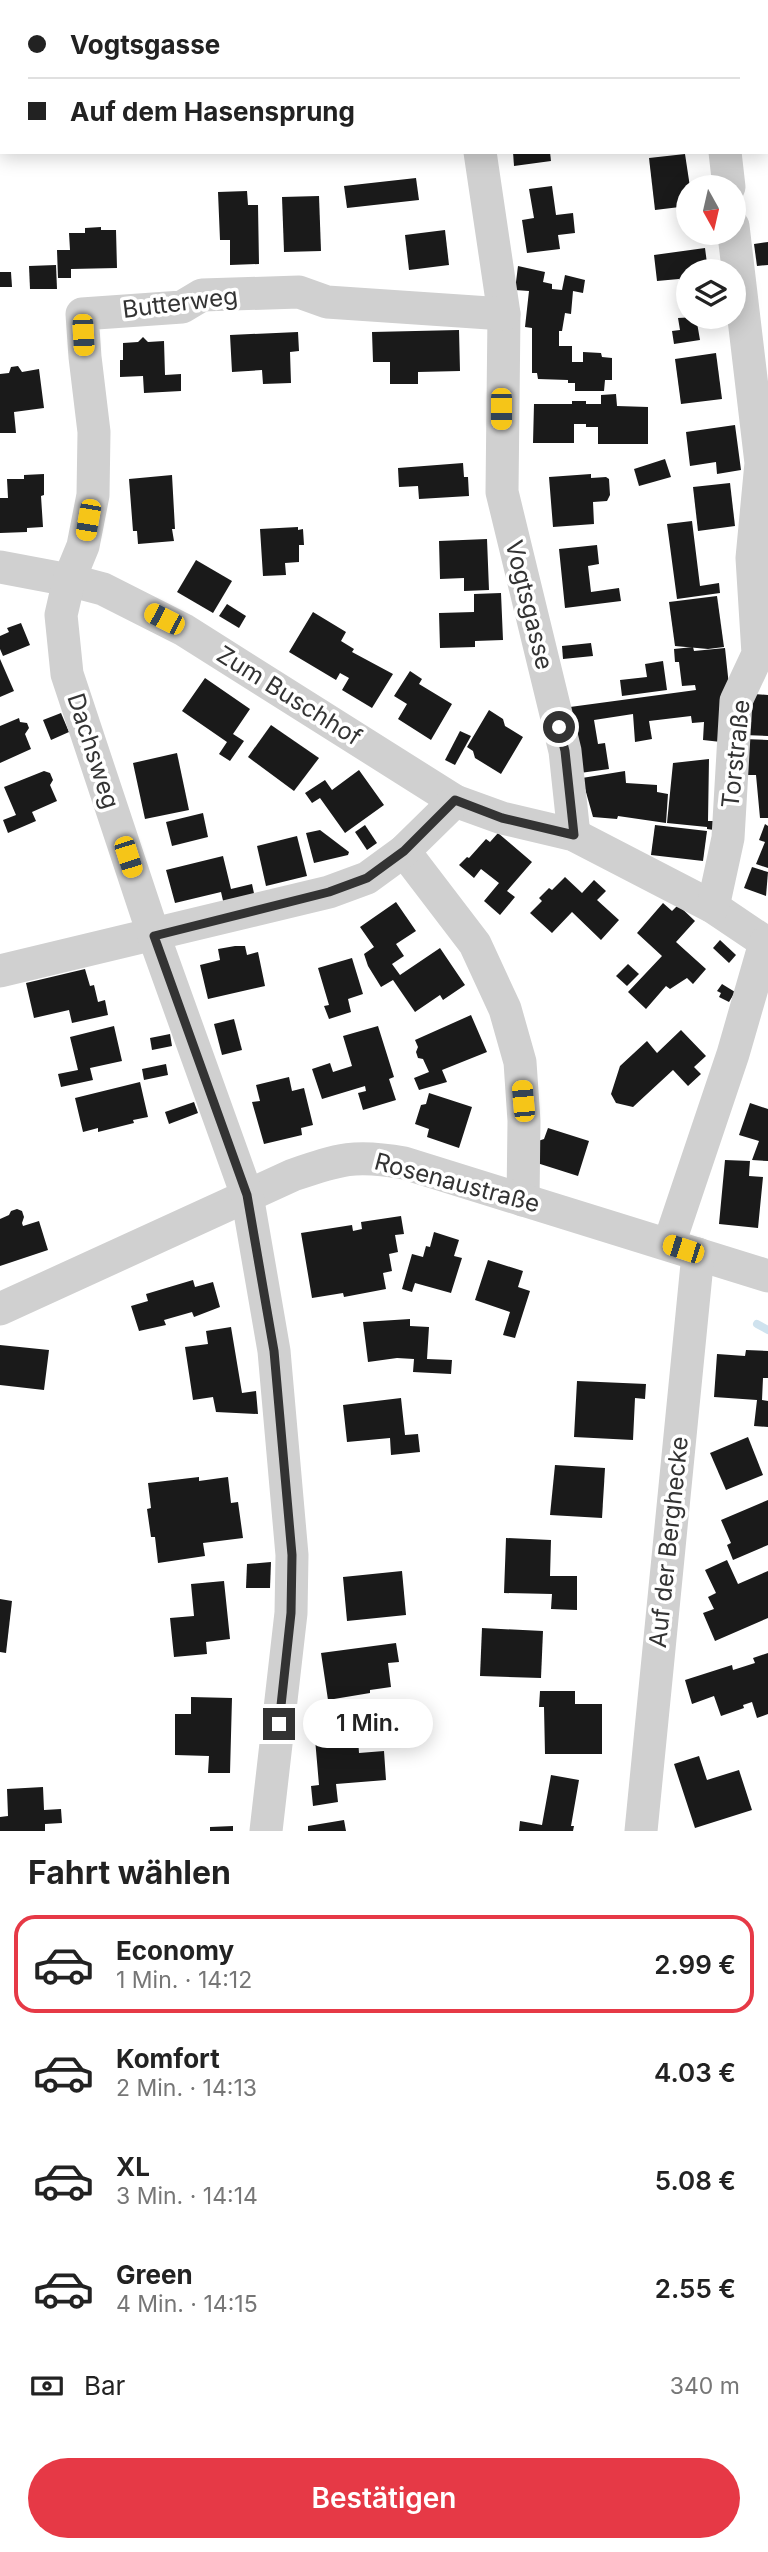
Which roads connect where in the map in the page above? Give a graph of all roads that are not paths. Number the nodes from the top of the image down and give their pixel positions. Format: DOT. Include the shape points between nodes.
graph roads {
  1 [pos="480,154"];
  2 [pos="725,154"];
  3 [pos="728,175"];
  4 [pos="735,245"];
  5 [pos="504,314"];
  6 [pos="0,567"];
  7 [pos="69,580"];
  8 [pos="763,658"];
  9 [pos="455,800"];
  10 [pos="574,835"];
  11 [pos="404,851"];
  12 [pos="713,907"];
  13 [pos="154,936"];
  14 [pos="766,944"];
  15 [pos="0,971"];
  16 [pos="247,1195"];
  17 [pos="523,1200"];
  18 [pos="683,1249"];
  19 [pos="768,1276"];
  20 [pos="0,1309"];
  21 [pos="266,1831"];
  22 [pos="641,1831"];
  1 -- 5 [label="street, Vogtsgasse"];
  2 -- 3 [label="street"];
  4 -- 8 [label="street, Torstraße" via="761,463 752,558"];
  5 -- 7 [label="street, Butterweg" via="327,302 299,292 202,295 182,307 82,314 94,432 93,495 83,546"];
  5 -- 10 [label="street, Vogtsgasse" via="502,492 565,751"];
  6 -- 7 [label="street, Zum Buschhof"];
  7 -- 9 [label="street, Zum Buschhof" via="103,589 184,630"];
  7 -- 13 [label="street, Dachsweg" via="61,615 67,674"];
  8 -- 12 [label="street, Torstraße" via="737,701 728,838"];
  9 -- 10 [label="street, Zum Buschhof" via="502,818"];
  9 -- 11 [label="street"];
  10 -- 12 [label="street"];
  11 -- 13 [label="street" via="367,878 329,892"];
  11 -- 17 [label="street" via="475,944 505,1009 520,1062"];
  12 -- 14 [label="street"];
  13 -- 15 [label="street"];
  13 -- 16 [label="street, Dachsweg"];
  14 -- 18 [label="street, Auf der Berghecke"];
  16 -- 17 [label="street, Rosenaustraße" via="340,1159 372,1157"];
  16 -- 20 [label="street, Rosenaustraße"];
  16 -- 21 [label="street, Dachsweg" via="274,1351 292,1555 291,1613"];
  17 -- 18 [label="street, Rosenaustraße"];
  18 -- 19 [label="street, Rosenaustraße"];
  18 -- 22 [label="street, Auf der Berghecke"];
}
